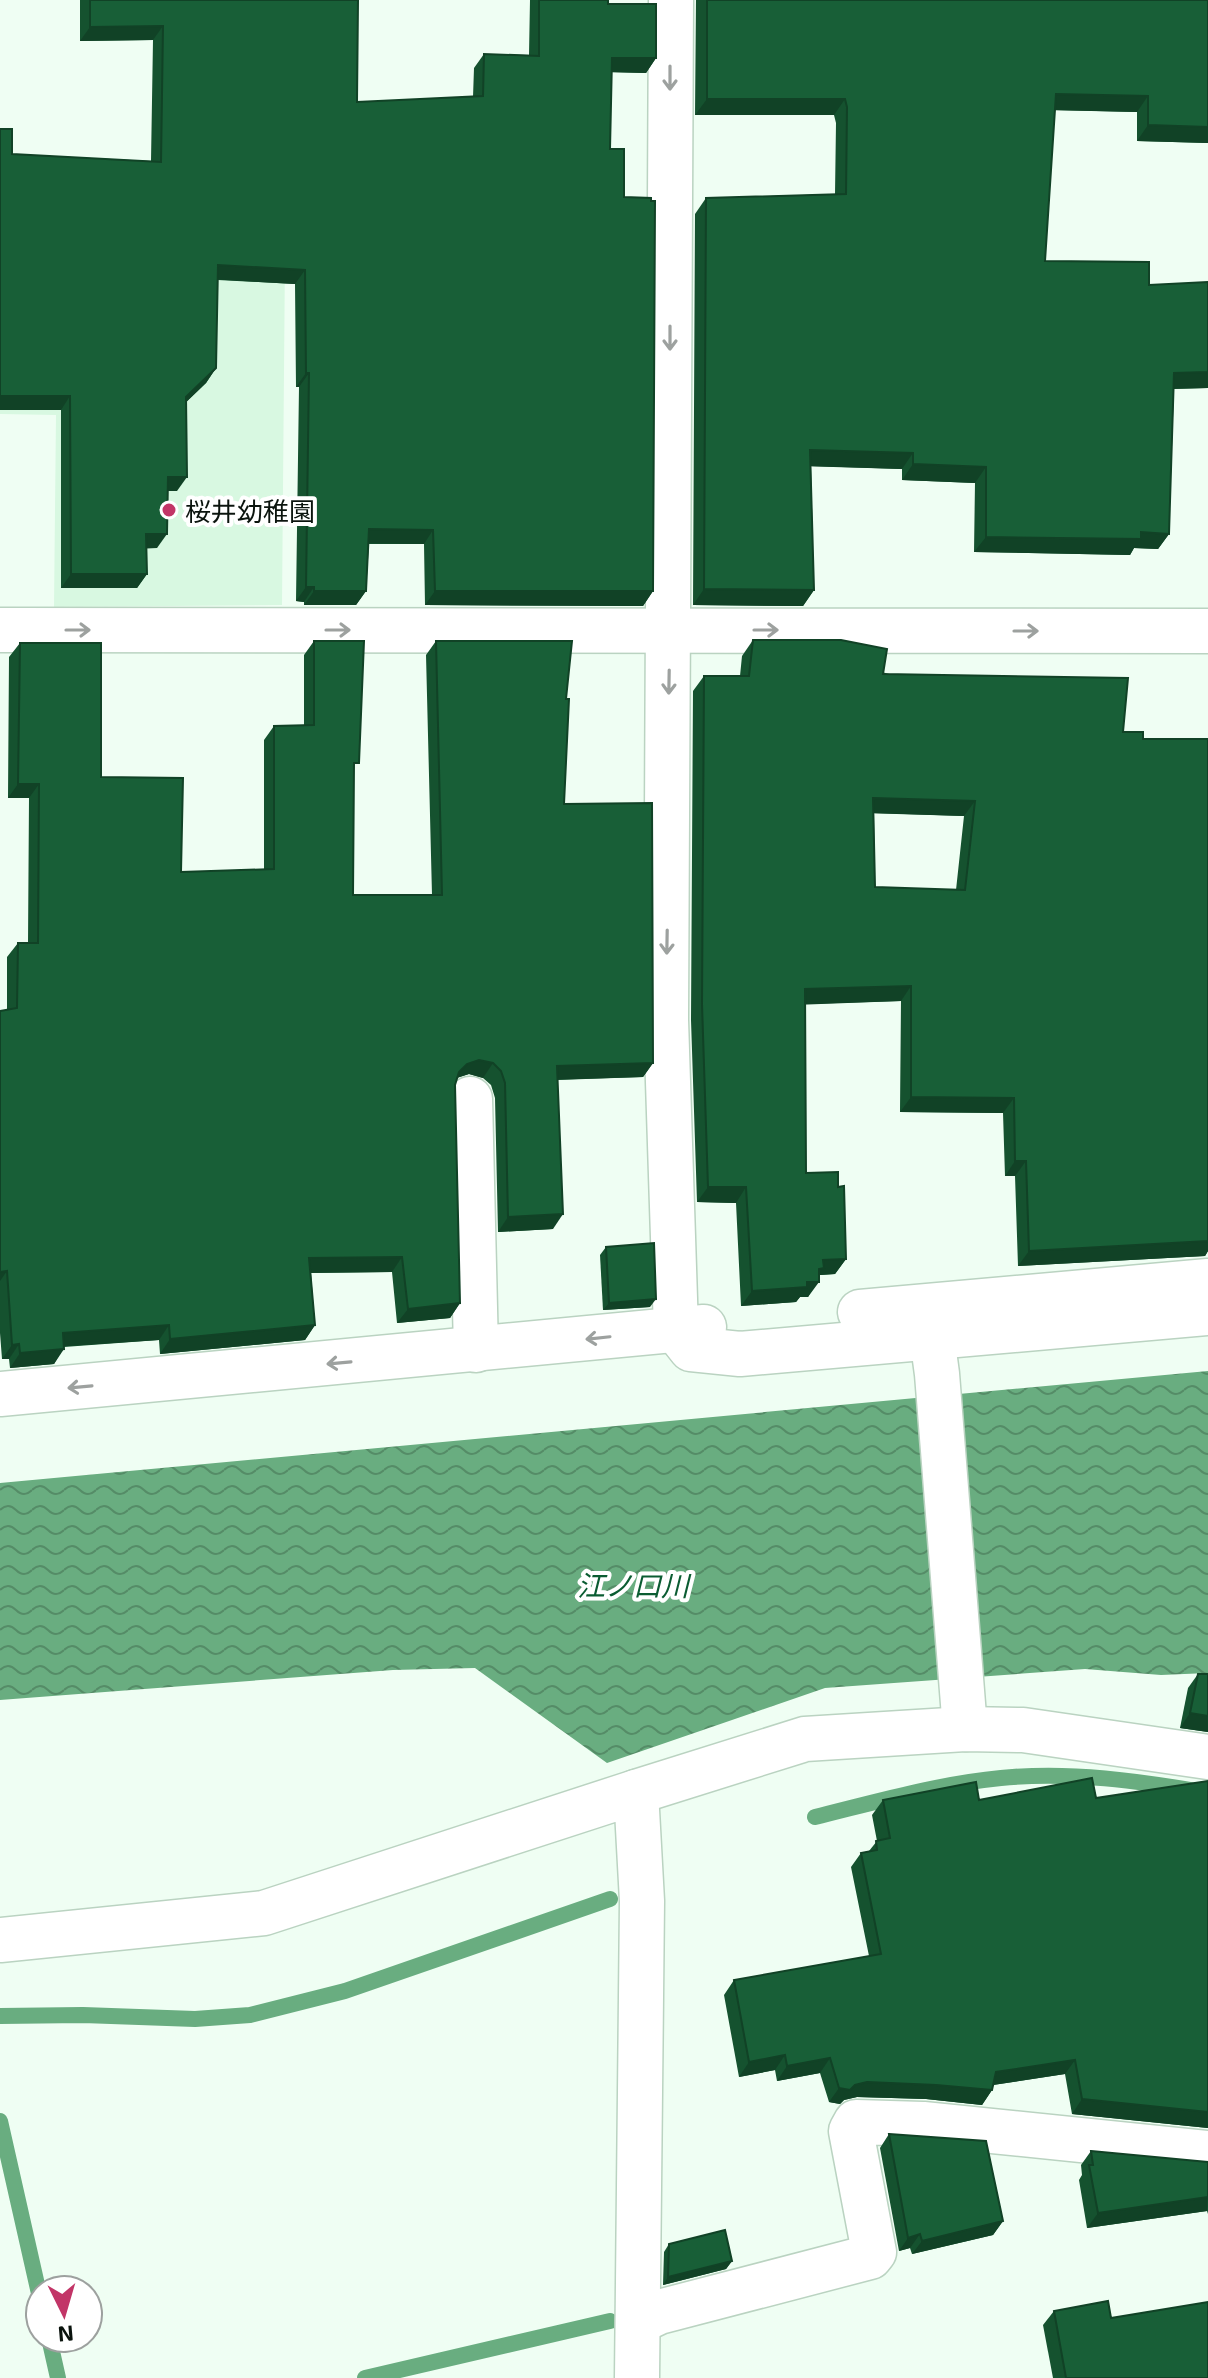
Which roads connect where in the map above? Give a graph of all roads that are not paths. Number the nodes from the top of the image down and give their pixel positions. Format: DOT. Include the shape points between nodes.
graph roads {
  1 [pos="671,0"];
  2 [pos="0,630"];
  3 [pos="669,630"];
  4 [pos="1208,631"];
  5 [pos="470,1099"];
  6 [pos="1208,1281"];
  7 [pos="1208,1313"];
  8 [pos="676,1330"];
  9 [pos="476,1350"];
  10 [pos="935,1356"];
  11 [pos="0,1394"];
  12 [pos="964,1710"];
  13 [pos="1208,1757"];
  14 [pos="636,1792"];
  15 [pos="0,1940"];
  16 [pos="1208,2153"];
  17 [pos="638,2322"];
  18 [pos="637,2378"];
  1 -- 3 [label="street, one-way"];
  2 -- 3 [label="street, one-way"];
  3 -- 4 [label="street, one-way"];
  3 -- 8 [label="street, one-way" via="666,1020"];
  5 -- 9 [label="street"];
  6 -- 8 [label="street"];
  7 -- 10 [label="street"];
  8 -- 9 [label="street, one-way"];
  8 -- 10 [label="street" via="691,1349 740,1354"];
  9 -- 11 [label="street, one-way"];
  10 -- 12 [label="street"];
  12 -- 13 [label="street" via="1023,1730"];
  12 -- 14 [label="street" via="805,1739"];
  14 -- 15 [label="street" via="264,1913"];
  14 -- 17 [label="street" via="642,1901"];
  16 -- 17 [label="street" via="856,2122 851,2131 874,2252 870,2257"];
  17 -- 18 [label="street"];
}
